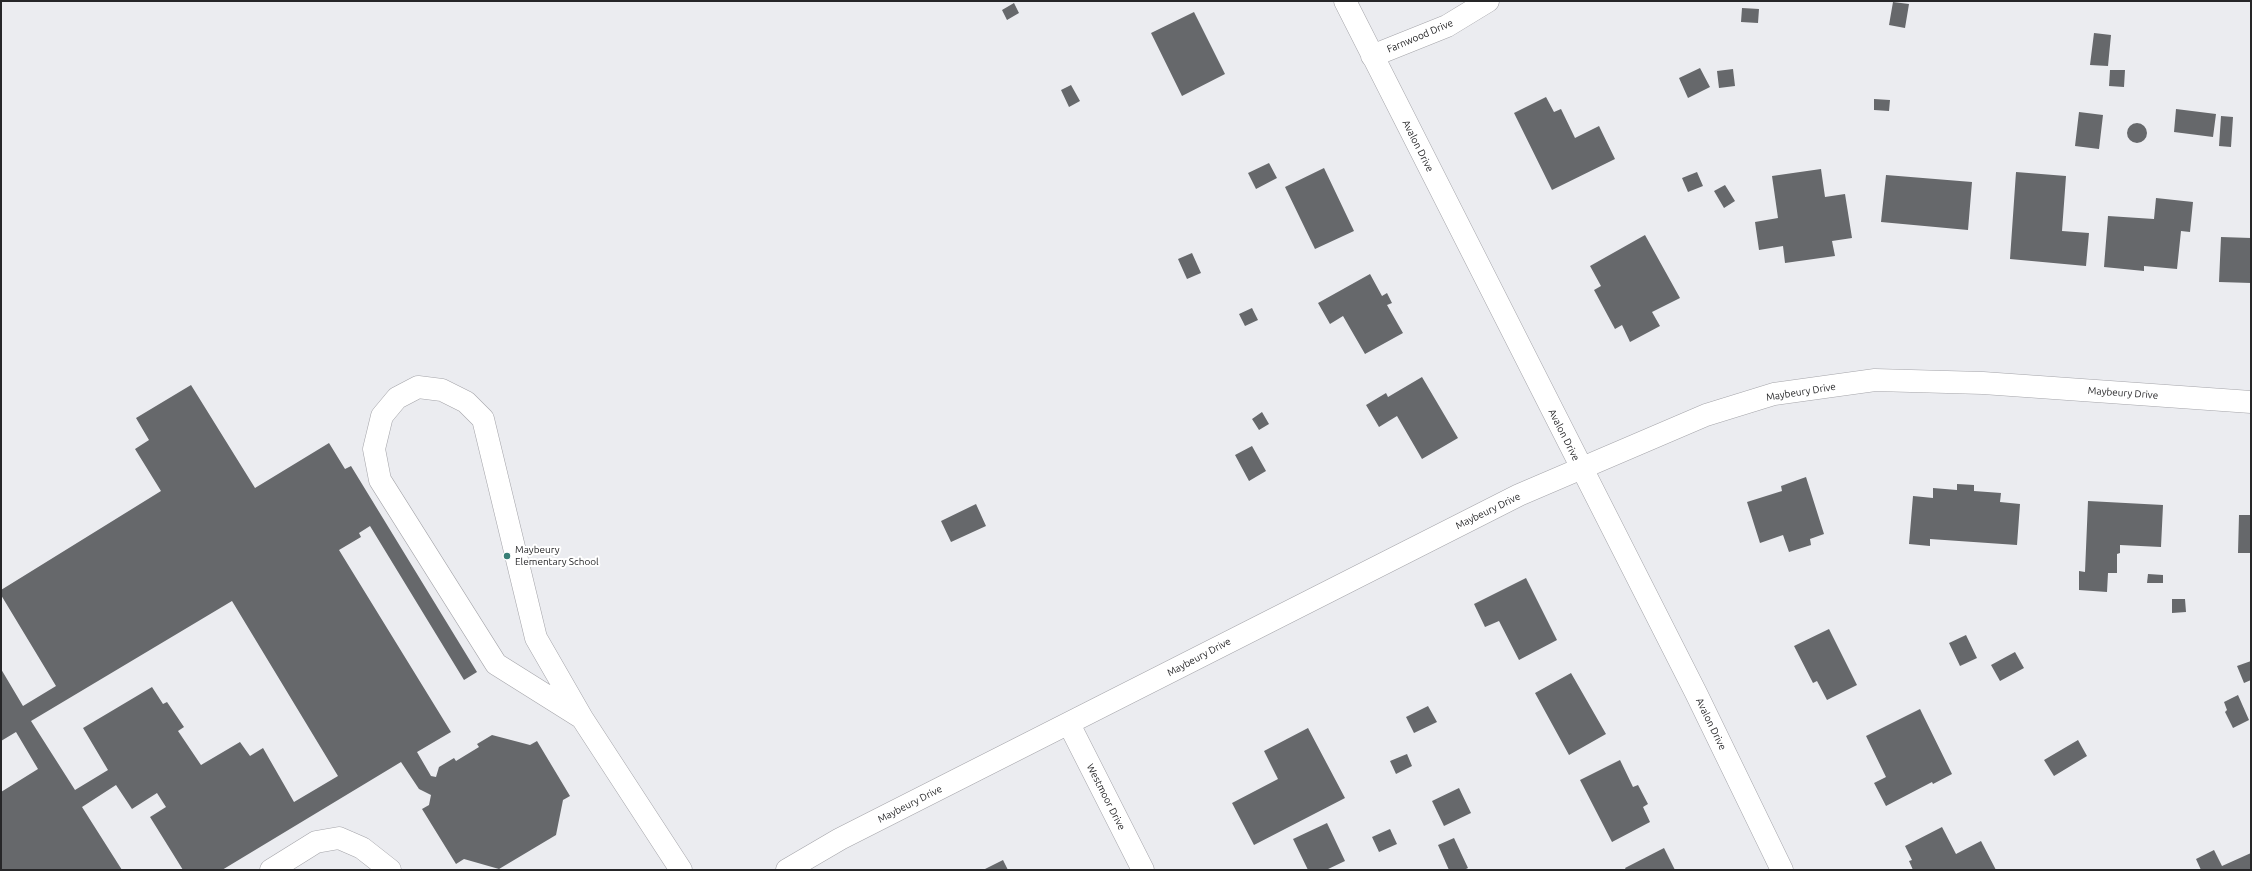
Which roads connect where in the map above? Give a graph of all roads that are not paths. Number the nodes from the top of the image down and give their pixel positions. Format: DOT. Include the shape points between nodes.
graph roads {
  1 [pos="1345,1"];
  2 [pos="1488,1"];
  3 [pos="1372,56"];
  4 [pos="2251,402"];
  5 [pos="1581,470"];
  6 [pos="582,718"];
  7 [pos="1069,724"];
  8 [pos="271,870"];
  9 [pos="390,870"];
  10 [pos="681,870"];
  11 [pos="787,870"];
  12 [pos="1143,870"];
  13 [pos="1782,870"];
  1 -- 3 [label="street, Avalon Drive"];
  2 -- 3 [label="street, Farnwood Drive" via="1447,26"];
  3 -- 5 [label="street, Avalon Drive"];
  4 -- 5 [label="street, Maybeury Drive" via="1983,383 1875,380 1774,394 1744,403 1706,415"];
  5 -- 7 [label="street, Maybeury Drive" via="1519,495 1196,657"];
  5 -- 13 [label="street, Avalon Drive" via="1696,693"];
  6 -- 6 [label="street" via="496,664 380,480 374,449 382,416 397,398 418,387 442,390 466,402 482,419 536,638"];
  6 -- 10 [label="street"];
  7 -- 11 [label="street, Maybeury Drive" via="840,839"];
  7 -- 12 [label="street, Westmoor Drive"];
  8 -- 9 [label="street" via="316,842 339,838 362,848"];
}
